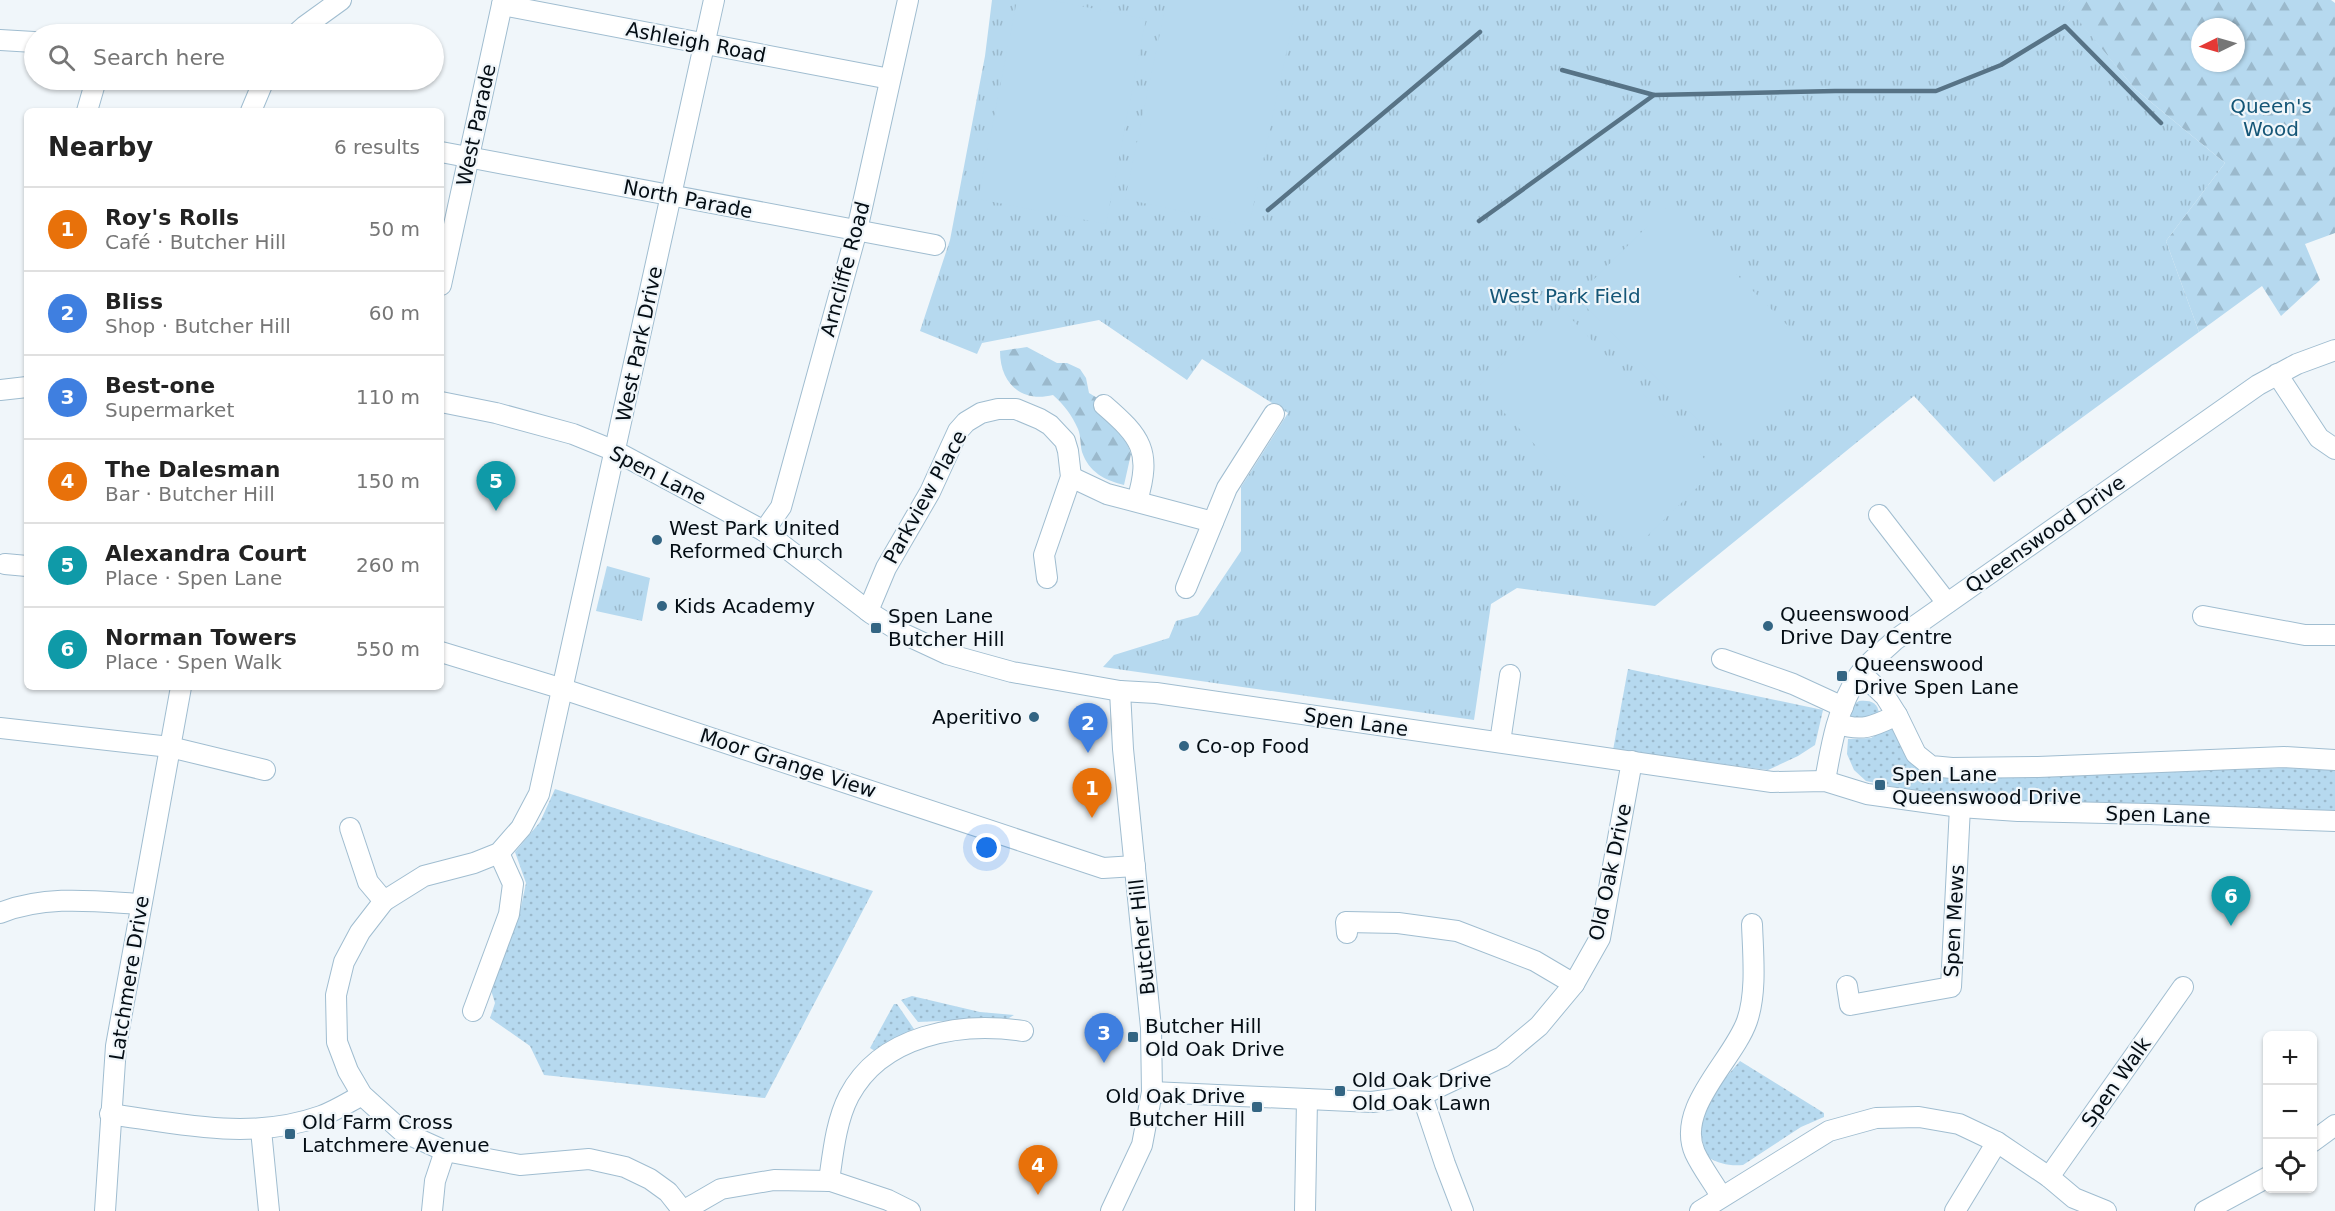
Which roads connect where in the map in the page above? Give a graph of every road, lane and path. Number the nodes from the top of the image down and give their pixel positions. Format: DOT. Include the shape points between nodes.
graph roads {
  1 [pos="341,0"];
  2 [pos="714,0"];
  3 [pos="908,0"];
  4 [pos="502,3"];
  5 [pos="309,24"];
  6 [pos="0,40"];
  7 [pos="24,41"];
  8 [pos="705,44"];
  9 [pos="890,79"];
  10 [pos="93,90"];
  11 [pos="260,90"];
  12 [pos="88,108"];
  13 [pos="252,108"];
  14 [pos="444,153"];
  15 [pos="469,157"];
  16 [pos="671,195"];
  17 [pos="857,230"];
  18 [pos="935,245"];
  19 [pos="444,271"];
  20 [pos="2335,350"];
  21 [pos="2277,374"];
  22 [pos="24,387"];
  23 [pos="0,390"];
  24 [pos="444,403"];
  25 [pos="1104,405"];
  26 [pos="1274,414"];
  27 [pos="2335,449"];
  28 [pos="615,451"];
  29 [pos="1071,477"];
  30 [pos="1137,501"];
  31 [pos="1879,515"];
  32 [pos="1213,522"];
  33 [pos="764,531"];
  34 [pos="5,564"];
  35 [pos="24,566"];
  36 [pos="1047,578"];
  37 [pos="1186,588"];
  38 [pos="1947,603"];
  39 [pos="868,611"];
  40 [pos="2203,616"];
  41 [pos="2335,635"];
  42 [pos="444,653"];
  43 [pos="1722,659"];
  44 [pos="1861,673"];
  45 [pos="1510,675"];
  46 [pos="563,689"];
  47 [pos="180,690"];
  48 [pos="1120,691"];
  49 [pos="1897,715"];
  50 [pos="1841,716"];
  51 [pos="0,728"];
  52 [pos="1500,742"];
  53 [pos="170,747"];
  54 [pos="2335,760"];
  55 [pos="1632,761"];
  56 [pos="265,770"];
  57 [pos="1825,781"];
  58 [pos="1960,807"];
  59 [pos="2335,821"];
  60 [pos="350,828"];
  61 [pos="499,853"];
  62 [pos="1135,866"];
  63 [pos="384,901"];
  64 [pos="140,904"];
  65 [pos="0,913"];
  66 [pos="1752,924"];
  67 [pos="1347,933"];
  68 [pos="1574,984"];
  69 [pos="1847,986"];
  70 [pos="2182,987"];
  71 [pos="473,1011"];
  72 [pos="1023,1031"];
  73 [pos="1152,1092"];
  74 [pos="362,1095"];
  75 [pos="1422,1095"];
  76 [pos="1307,1099"];
  77 [pos="110,1114"];
  78 [pos="2335,1125"];
  79 [pos="261,1130"];
  80 [pos="2317,1139"];
  81 [pos="1997,1142"];
  82 [pos="445,1151"];
  83 [pos="2049,1177"];
  84 [pos="2263,1180"];
  85 [pos="828,1181"];
  86 [pos="1721,1196"];
  87 [pos="105,1211"];
  88 [pos="269,1211"];
  89 [pos="432,1211"];
  90 [pos="683,1211"];
  91 [pos="910,1211"];
  92 [pos="1111,1211"];
  93 [pos="1305,1211"];
  94 [pos="1463,1211"];
  95 [pos="1700,1211"];
  96 [pos="1955,1211"];
  97 [pos="2106,1211"];
  98 [pos="2205,1211"];
  1 -- 5 [label="street"];
  2 -- 8 [label="street, West Park Drive"];
  3 -- 9 [label="street, Arncliffe Road"];
  4 -- 8 [label="street, Ashleigh Road"];
  4 -- 15 [label="street, West Parade"];
  6 -- 7 [label="street"];
  8 -- 9 [label="street, Ashleigh Road"];
  8 -- 16 [label="street, West Park Drive"];
  9 -- 17 [label="street, Arncliffe Road"];
  10 -- 12 [label="street"];
  11 -- 13 [label="street"];
  14 -- 15 [label="street, North Parade"];
  15 -- 16 [label="street, North Parade"];
  15 -- 19 [label="street, West Parade"];
  16 -- 17 [label="street, North Parade"];
  16 -- 28 [label="street, West Park Drive"];
  17 -- 18 [label="street, North Parade"];
  17 -- 33 [label="street, Arncliffe Road" via="781,507"];
  20 -- 21 [label="street, Queenswood Drive"];
  21 -- 27 [label="street" via="2319,438"];
  21 -- 38 [label="street, Queenswood Drive"];
  22 -- 23 [label="street"];
  24 -- 28 [label="street, Spen Lane" via="573,434"];
  25 -- 30 [label="street" via="1128,426 1141,445 1144,476"];
  26 -- 32 [label="street" via="1227,488"];
  28 -- 33 [label="street, Spen Lane"];
  28 -- 46 [label="street, West Park Drive"];
  29 -- 30 [label="street" via="1107,494"];
  29 -- 36 [label="street, Parkview Place" via="1044,555"];
  29 -- 39 [label="street, Parkview Place" via="1065,441 1040,419 1016,409 998,409 966,422 886,568"];
  30 -- 32 [label="street"];
  31 -- 38 [label="street"];
  32 -- 37 [label="street"];
  33 -- 39 [label="street, Spen Lane"];
  34 -- 35 [label="street"];
  38 -- 44 [label="street, Queenswood Drive" via="1895,640"];
  39 -- 48 [label="street, Spen Lane" via="947,654 1012,672"];
  40 -- 41 [label="street" via="2305,635"];
  42 -- 46 [label="street, Moor Grange View"];
  43 -- 50 [label="street" via="1793,684"];
  44 -- 49 [label="street" via="1885,696"];
  44 -- 50 [label="street, Queenswood Drive"];
  45 -- 52 [label="street"];
  46 -- 61 [label="street, West Park Drive" via="539,794 521,828"];
  46 -- 62 [label="street, Moor Grange View" via="1103,868"];
  47 -- 53 [label="street, Latchmere Drive"];
  48 -- 52 [label="street, Spen Lane"];
  48 -- 62 [label="street, Butcher Hill"];
  49 -- 50 [label="street" via="1872,727 1854,730"];
  49 -- 54 [label="street" via="1916,754 1931,766 2060,766 2284,757"];
  50 -- 57 [label="street, Queenswood Drive"];
  51 -- 53 [label="street"];
  52 -- 55 [label="street, Spen Lane"];
  53 -- 56 [label="street"];
  53 -- 64 [label="street, Latchmere Drive"];
  55 -- 57 [label="street, Spen Lane" via="1772,782"];
  55 -- 68 [label="street, Old Oak Drive" via="1600,938"];
  57 -- 58 [label="street, Spen Lane" via="1867,794"];
  58 -- 59 [label="street, Spen Lane"];
  58 -- 69 [label="street, Spen Mews" via="1951,987 1850,1005"];
  60 -- 63 [label="street" via="368,882"];
  61 -- 63 [label="street" via="424,876"];
  61 -- 71 [label="street" via="513,884 509,914"];
  62 -- 73 [label="street, Butcher Hill" via="1151,1028"];
  63 -- 74 [label="street" via="349,952 336,995 337,1042"];
  64 -- 65 [label="street" via="75,899"];
  64 -- 77 [label="street, Latchmere Drive" via="116,1046"];
  66 -- 86 [label="street" via="1753,977 1748,1020 1693,1113 1694,1151"];
  67 -- 68 [label="street" via="1346,922 1398,923 1457,931 1535,961"];
  68 -- 75 [label="street, Old Oak Drive" via="1539,1026 1502,1057"];
  70 -- 83 [label="street, Spen Walk"];
  72 -- 85 [label="street" via="945,1031 902,1045 879,1059 849,1096"];
  73 -- 76 [label="street, Old Oak Drive"];
  73 -- 92 [label="street, Butcher Hill" via="1142,1145"];
  74 -- 79 [label="street" via="321,1116"];
  74 -- 82 [label="street" via="404,1132"];
  75 -- 76 [label="street, Old Oak Drive" via="1372,1102"];
  75 -- 94 [label="street"];
  76 -- 93 [label="street"];
  77 -- 79 [label="street" via="198,1127"];
  77 -- 87 [label="street, Latchmere Drive"];
  78 -- 80 [label="street"];
  79 -- 88 [label="street"];
  81 -- 83 [label="street"];
  81 -- 86 [label="street" via="1959,1124 1919,1118 1876,1118 1828,1131"];
  81 -- 96 [label="street"];
  82 -- 89 [label="street" via="435,1181"];
  82 -- 90 [label="street" via="520,1165 589,1159 625,1167 668,1192"];
  83 -- 97 [label="street" via="2074,1198"];
  84 -- 98 [label="street"];
  85 -- 90 [label="street" via="774,1180 721,1189"];
  85 -- 91 [label="street"];
  86 -- 95 [label="street"];
}
